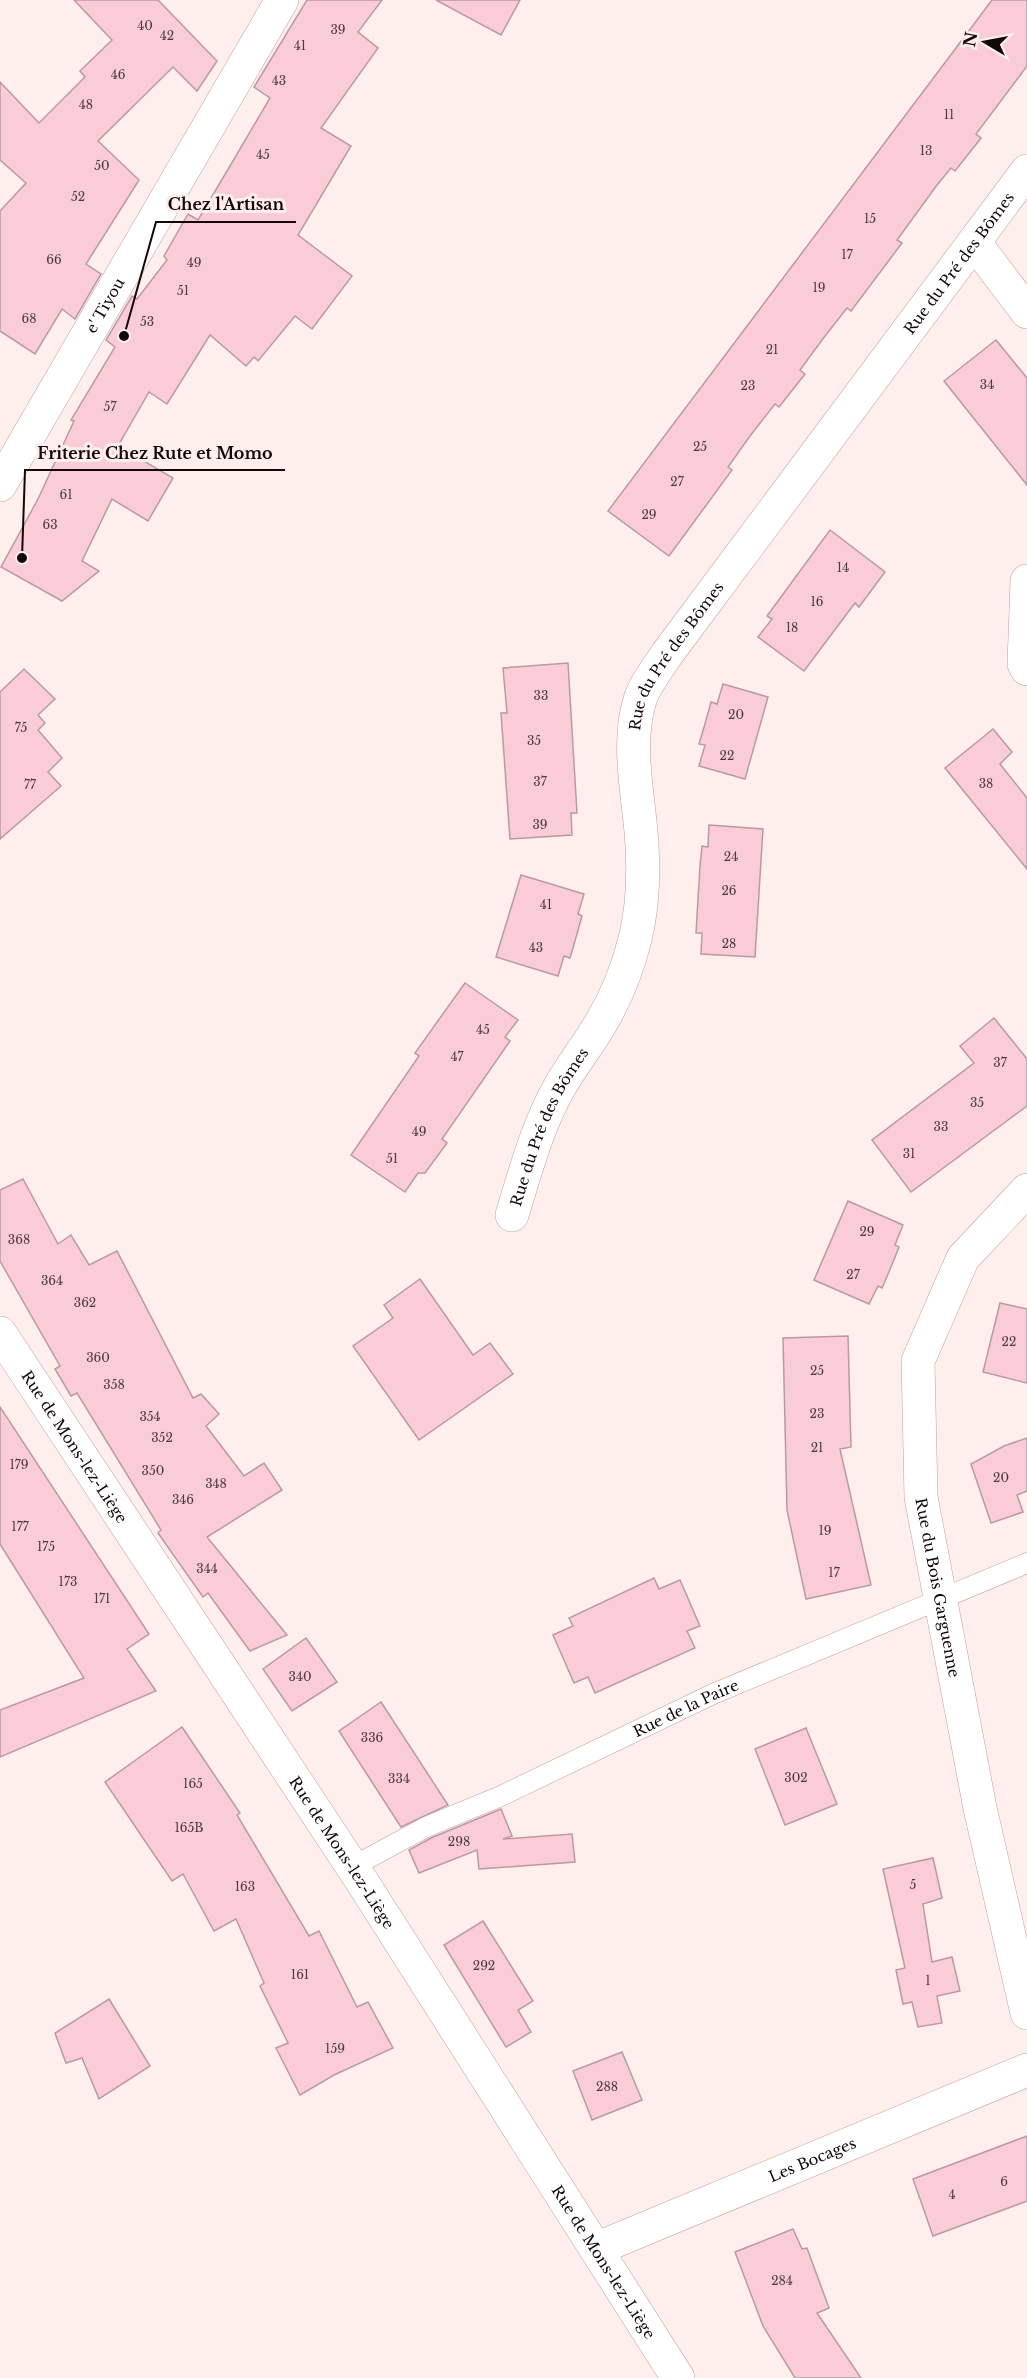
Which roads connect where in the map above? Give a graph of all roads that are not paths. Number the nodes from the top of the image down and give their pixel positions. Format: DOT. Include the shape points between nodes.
graph roads {
  1 [pos="282,0"];
  2 [pos="1027,171"];
  3 [pos="974,242"];
  4 [pos="1027,312"];
  5 [pos="0,485"];
  6 [pos="1027,581"];
  7 [pos="1027,669"];
  8 [pos="1027,1190"];
  9 [pos="512,1215"];
  10 [pos="0,1332"];
  11 [pos="1027,1563"];
  12 [pos="940,1598"];
  13 [pos="352,1867"];
  14 [pos="1027,2013"];
  15 [pos="1027,2070"];
  16 [pos="596,2249"];
  17 [pos="678,2378"];
  1 -- 5 [label="street, e' Tiyou"];
  2 -- 3 [label="street, Rue du Pré des Bômes"];
  3 -- 4 [label="street"];
  3 -- 9 [label="street, Rue du Pré des Bômes" via="674,644 640,698 634,736 643,864 636,935 614,997 558,1089 545,1118"];
  6 -- 7 [label="street"];
  8 -- 12 [label="street, Rue du Bois Garguenne" via="963,1258 918,1361 921,1497"];
  10 -- 13 [label="street, Rue de Mons-lez-Liège"];
  11 -- 12 [label="lane, Rue de la Paire"];
  12 -- 13 [label="lane, Rue de la Paire" via="713,1694 501,1796 426,1827"];
  12 -- 14 [label="street, Rue du Bois Garguenne" via="980,1808"];
  13 -- 16 [label="street, Rue de Mons-lez-Liège"];
  15 -- 16 [label="street, Les Bocages"];
  16 -- 17 [label="street, Rue de Mons-lez-Liège"];
}
